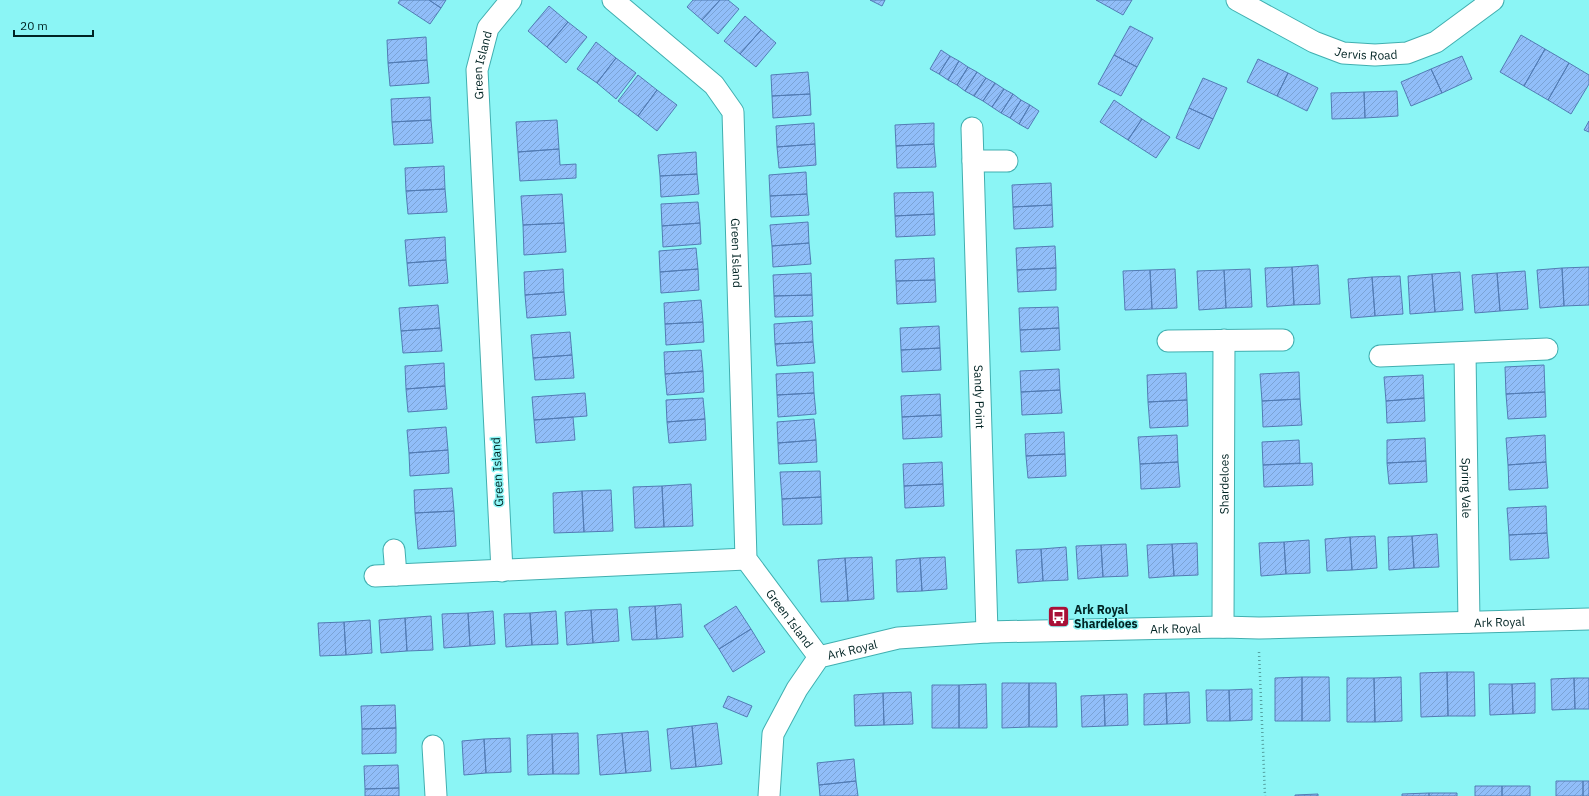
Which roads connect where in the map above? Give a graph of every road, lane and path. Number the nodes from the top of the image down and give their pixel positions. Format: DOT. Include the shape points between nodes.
graph roads {
  1 [pos="511,0"];
  2 [pos="613,0"];
  3 [pos="1237,0"];
  4 [pos="1492,0"];
  5 [pos="972,128"];
  6 [pos="973,161"];
  7 [pos="1007,161"];
  8 [pos="1224,340"];
  9 [pos="1283,340"];
  10 [pos="1168,341"];
  11 [pos="1547,349"];
  12 [pos="1465,353"];
  13 [pos="1380,356"];
  14 [pos="394,550"];
  15 [pos="746,559"];
  16 [pos="502,571"];
  17 [pos="396,575"];
  18 [pos="375,576"];
  19 [pos="1589,619"];
  20 [pos="1469,622"];
  21 [pos="1223,627"];
  22 [pos="1259,628"];
  23 [pos="987,632"];
  24 [pos="819,657"];
  25 [pos="433,746"];
  26 [pos="436,796"];
  27 [pos="769,796"];
  28 [pos="1265,796"];
  1 -- 16 [label="street, Green Island" via="488,28 477,70"];
  2 -- 15 [label="street, Green Island" via="714,85 733,112"];
  3 -- 4 [label="street, Jervis Road" via="1314,42 1344,53 1375,55 1407,53 1436,42"];
  5 -- 6 [label="street, Sandy Point"];
  6 -- 7 [label="street"];
  6 -- 23 [label="street, Sandy Point"];
  8 -- 9 [label="street"];
  8 -- 10 [label="street"];
  8 -- 21 [label="street, Shardeloes"];
  11 -- 12 [label="street"];
  12 -- 13 [label="street"];
  12 -- 20 [label="street, Spring Vale"];
  14 -- 17 [label="street"];
  15 -- 16 [label="street"];
  15 -- 24 [label="street, Green Island"];
  16 -- 17 [label="street"];
  17 -- 18 [label="street"];
  19 -- 20 [label="street, Ark Royal"];
  20 -- 22 [label="street, Ark Royal"];
  21 -- 22 [label="street, Ark Royal"];
  21 -- 23 [label="street, Ark Royal"];
  22 -- 28 [label="path"];
  23 -- 24 [label="street, Ark Royal" via="898,638"];
  24 -- 27 [label="street, Ark Royal" via="797,689 773,734"];
  25 -- 26 [label="street"];
}
